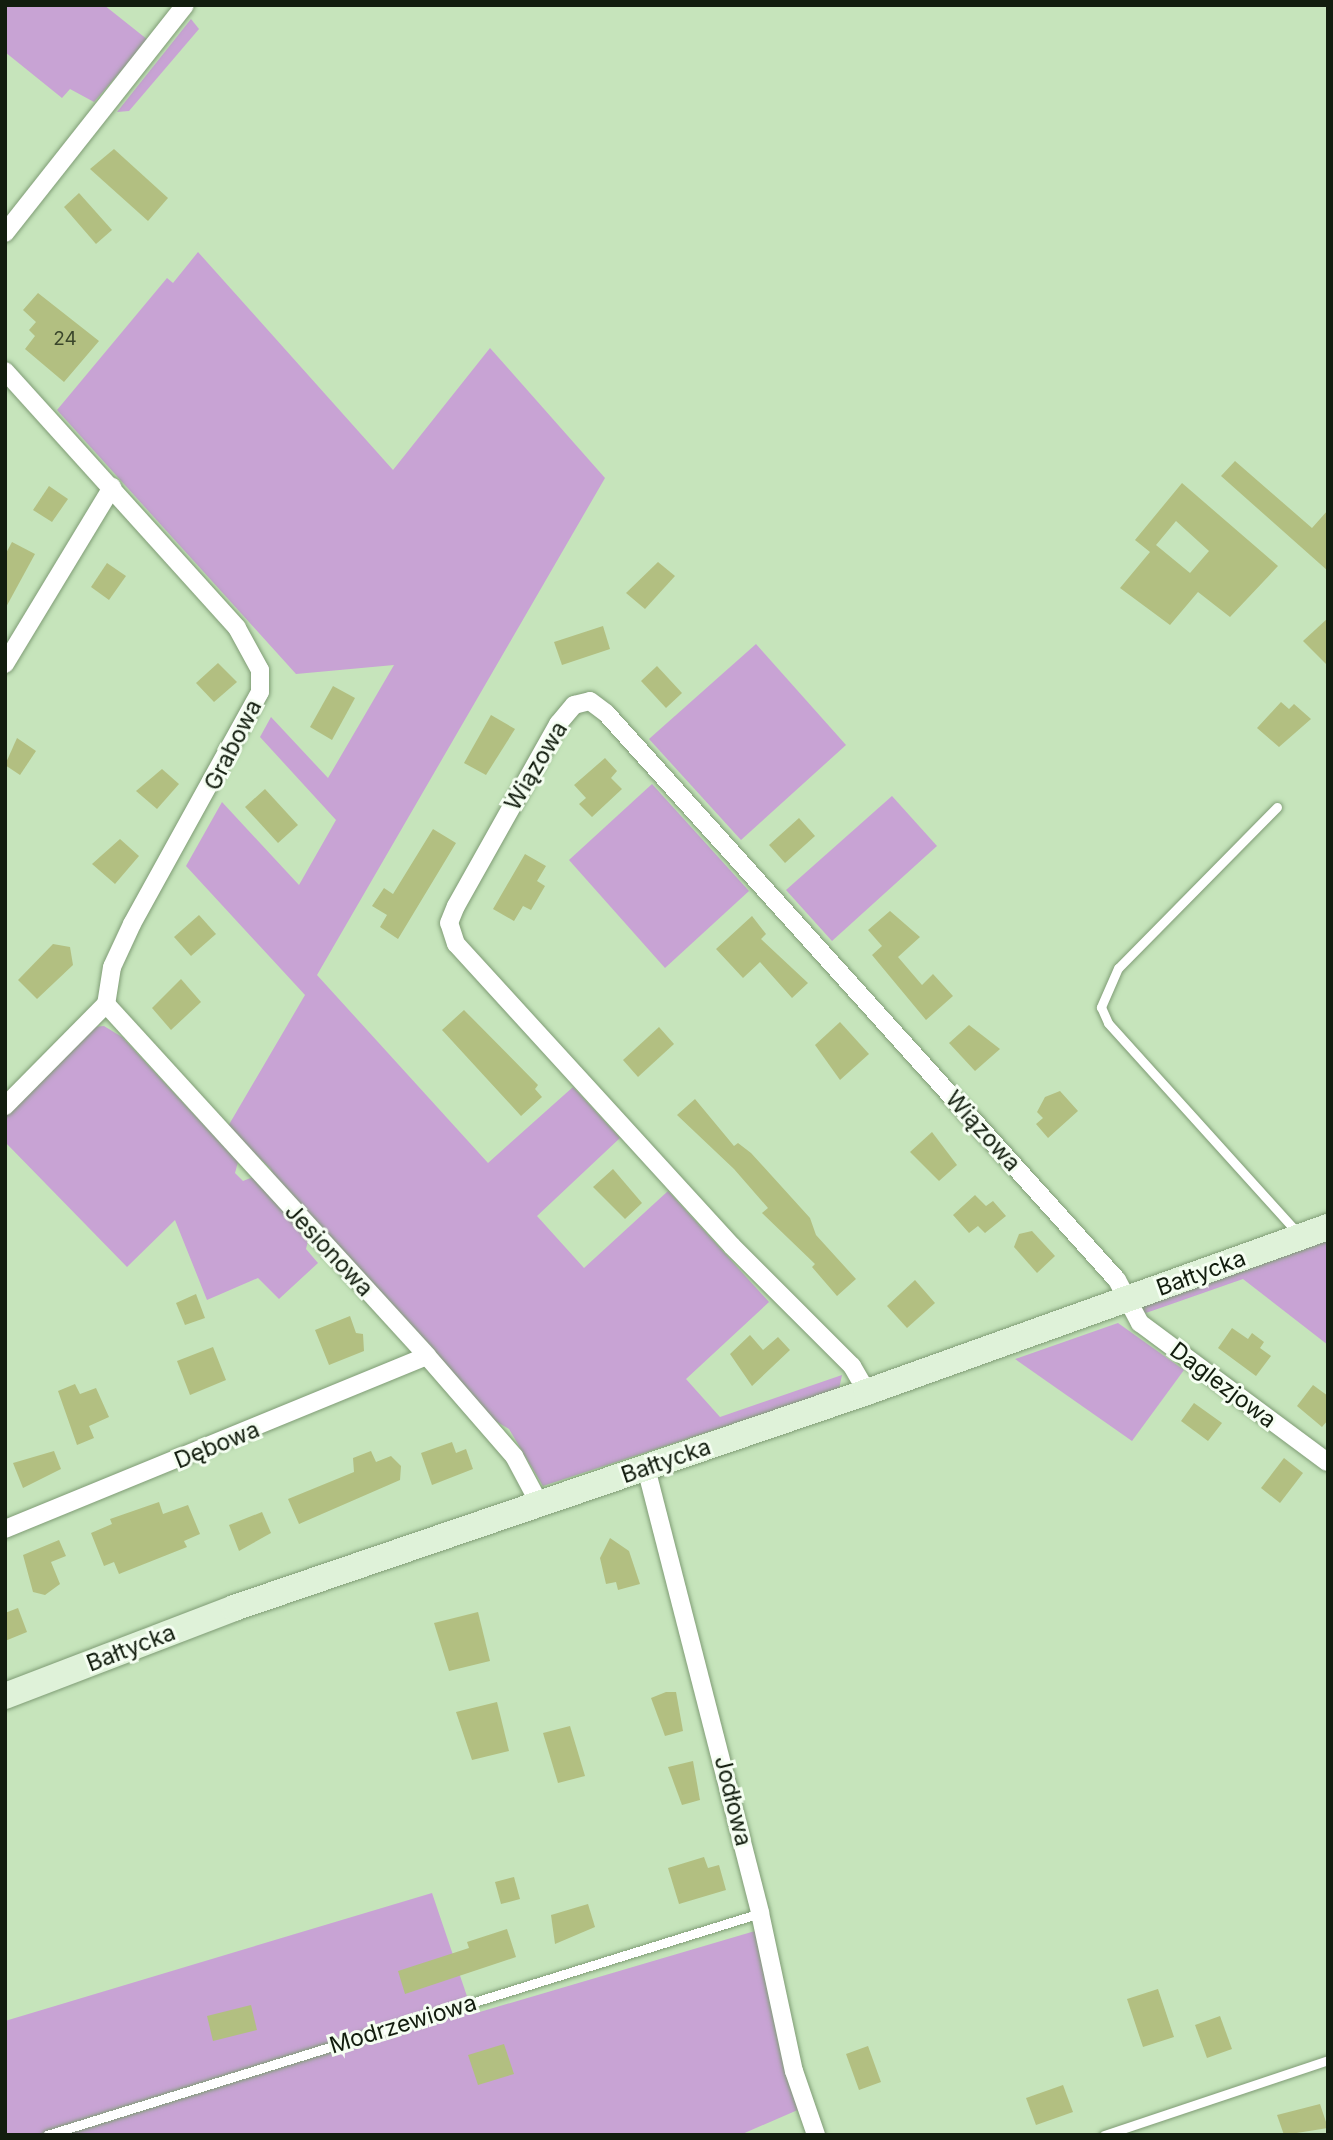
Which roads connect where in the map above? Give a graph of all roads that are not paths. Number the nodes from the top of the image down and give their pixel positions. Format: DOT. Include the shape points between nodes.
graph roads {
  1 [pos="185,5"];
  2 [pos="5,233"];
  3 [pos="5,371"];
  4 [pos="112,487"];
  5 [pos="5,664"];
  6 [pos="1278,807"];
  7 [pos="106,1004"];
  8 [pos="5,1106"];
  9 [pos="1328,1227"];
  10 [pos="1301,1236"];
  11 [pos="1128,1300"];
  12 [pos="427,1356"];
  13 [pos="867,1392"];
  14 [pos="1327,1462"];
  15 [pos="646,1468"];
  16 [pos="540,1505"];
  17 [pos="5,1529"];
  18 [pos="5,1696"];
  19 [pos="760,1913"];
  20 [pos="1328,2060"];
  21 [pos="47,2135"];
  22 [pos="816,2135"];
  23 [pos="1104,2135"];
  1 -- 2 [label="street"];
  3 -- 4 [label="street, Grabowa"];
  4 -- 5 [label="street"];
  4 -- 7 [label="street, Grabowa" via="252,649 260,692 132,924 113,967"];
  6 -- 10 [label="lane" via="1118,968 1101,1007 1108,1023"];
  7 -- 8 [label="street"];
  7 -- 12 [label="street, Jesionowa"];
  9 -- 10 [label="street, Bałtycka"];
  10 -- 11 [label="street, Bałtycka"];
  11 -- 13 [label="street, Bałtycka"];
  11 -- 13 [label="street, Wiązowa" via="1117,1280 606,713 590,701 575,705 558,724 456,906 449,923 456,944 732,1245 852,1366"];
  11 -- 14 [label="street, Daglezjowa" via="1140,1323"];
  12 -- 16 [label="street, Jesionowa" via="514,1457"];
  12 -- 17 [label="street, Dębowa"];
  13 -- 15 [label="street, Bałtycka"];
  15 -- 16 [label="street, Bałtycka"];
  15 -- 19 [label="street, Jodłowa"];
  16 -- 18 [label="street, Bałtycka" via="234,1608"];
  19 -- 21 [label="lane, Modrzewiowa"];
  19 -- 22 [label="street, Jodłowa" via="794,2071"];
  20 -- 23 [label="lane"];
}
